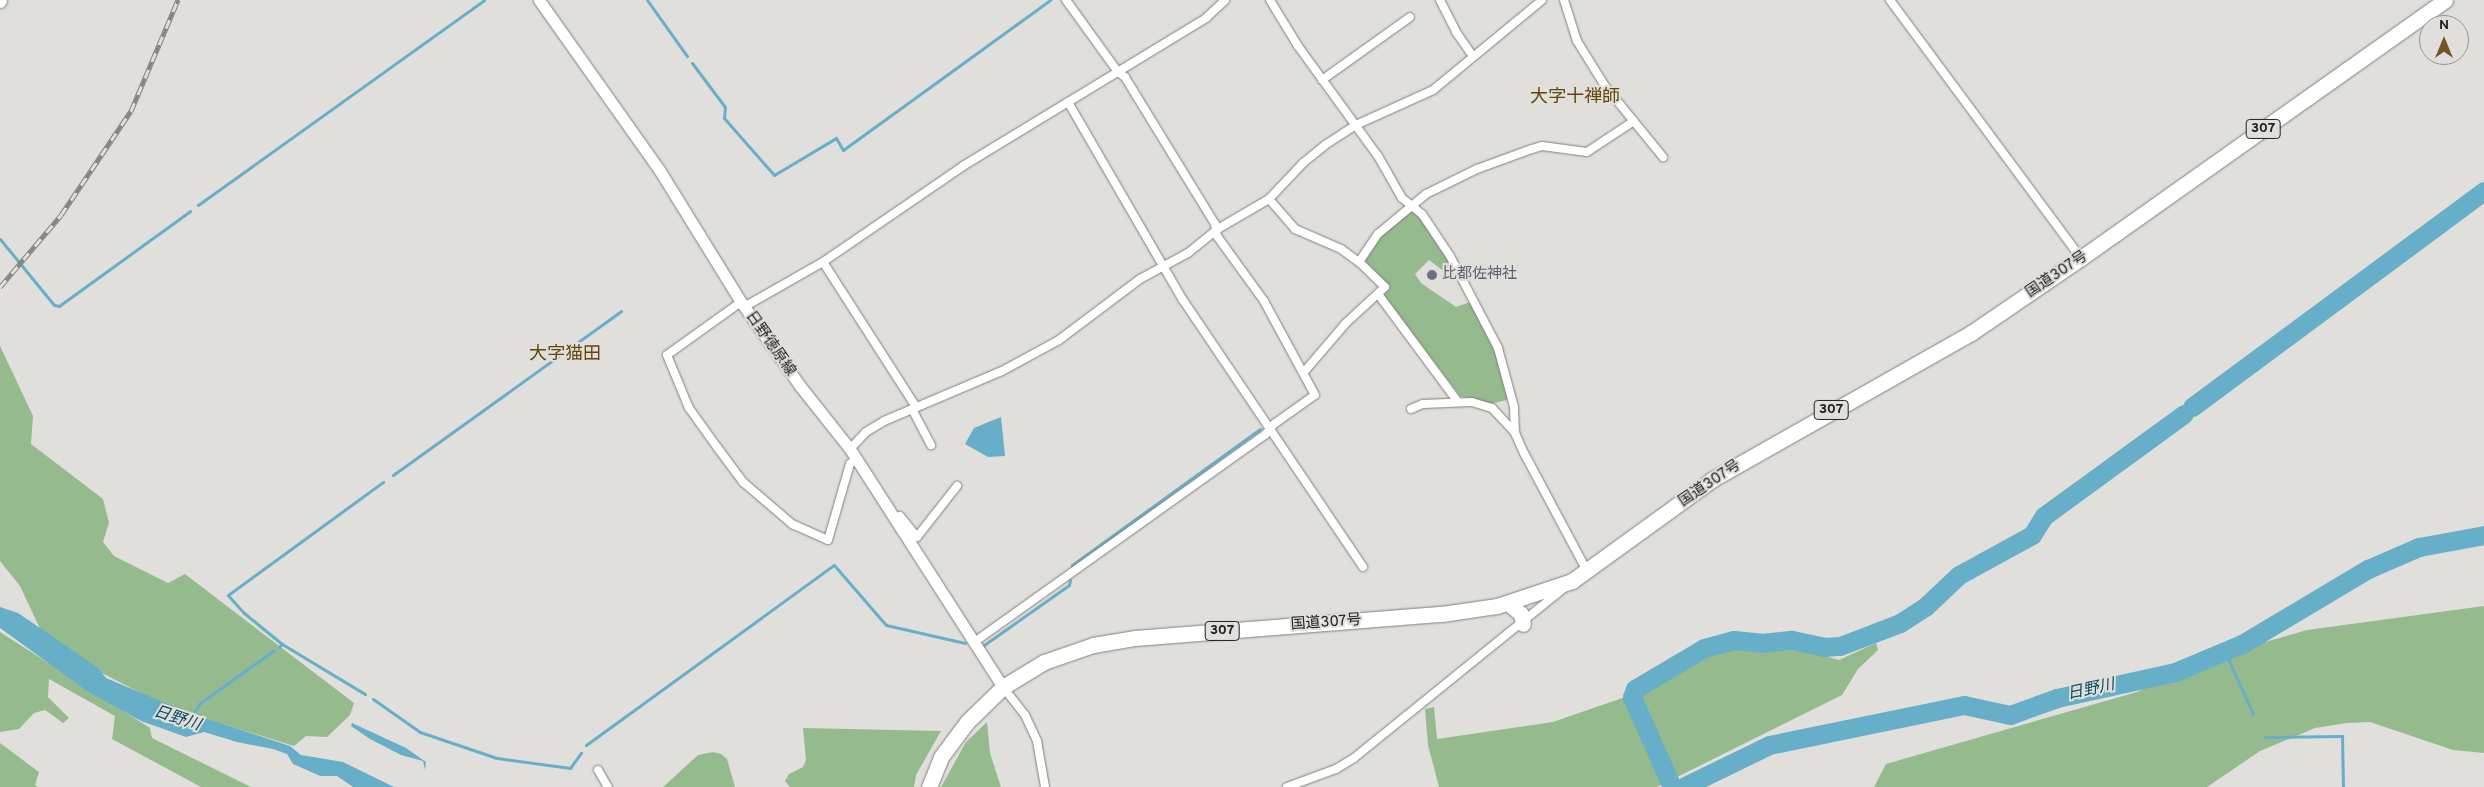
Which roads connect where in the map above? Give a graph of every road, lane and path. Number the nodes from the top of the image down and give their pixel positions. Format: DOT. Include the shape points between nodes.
graph roads {
  1 [pos="539,0"];
  2 [pos="1066,0"];
  3 [pos="1225,0"];
  4 [pos="1270,0"];
  5 [pos="1440,0"];
  6 [pos="1542,0"];
  7 [pos="1564,0"];
  8 [pos="1890,0"];
  9 [pos="2445,0"];
  10 [pos="1410,16"];
  11 [pos="1472,55"];
  12 [pos="1118,72"];
  13 [pos="1322,80"];
  14 [pos="1068,102"];
  15 [pos="1634,121"];
  16 [pos="1356,125"];
  17 [pos="1664,157"];
  18 [pos="1269,199"];
  19 [pos="1411,206"];
  20 [pos="1216,230"];
  21 [pos="2081,258"];
  22 [pos="823,262"];
  23 [pos="1359,262"];
  24 [pos="1164,266"];
  25 [pos="1378,294"];
  26 [pos="742,305"];
  27 [pos="1304,372"];
  28 [pos="1458,402"];
  29 [pos="914,408"];
  30 [pos="1411,409"];
  31 [pos="1270,430"];
  32 [pos="1515,433"];
  33 [pos="931,445"];
  34 [pos="853,454"];
  35 [pos="957,486"];
  36 [pos="894,518"];
  37 [pos="1363,567"];
  38 [pos="1587,571"];
  39 [pos="1572,581"];
  40 [pos="1508,603"];
  41 [pos="1522,624"];
  42 [pos="973,643"];
  43 [pos="1003,687"];
  44 [pos="598,770"];
  45 [pos="608,787"];
  46 [pos="929,787"];
  47 [pos="1045,787"];
  48 [pos="1287,787"];
  1 -- 26 [label="main road, 日野徳原線" via="660,172"];
  2 -- 12 [label="street"];
  3 -- 12 [label="street" via="1206,18"];
  4 -- 13 [label="street"];
  5 -- 11 [label="street"];
  6 -- 11 [label="street"];
  7 -- 15 [label="street" via="1577,41 1605,86"];
  8 -- 21 [label="street"];
  9 -- 21 [label="highway, 国道307号 / 307"];
  10 -- 13 [label="street"];
  11 -- 16 [label="street" via="1433,90"];
  12 -- 14 [label="street"];
  12 -- 20 [label="street" via="1125,77"];
  13 -- 16 [label="street"];
  14 -- 22 [label="street" via="963,166"];
  14 -- 24 [label="street"];
  15 -- 17 [label="street"];
  15 -- 19 [label="street" via="1587,152 1542,146 1532,149 1448,182"];
  16 -- 18 [label="street" via="1303,163"];
  16 -- 19 [label="street" via="1402,198"];
  18 -- 20 [label="street"];
  18 -- 23 [label="street" via="1295,228 1341,248"];
  19 -- 23 [label="street" via="1378,234"];
  19 -- 32 [label="street" via="1422,214 1450,256 1498,348 1514,407"];
  20 -- 24 [label="street"];
  20 -- 27 [label="street" via="1217,236 1264,301"];
  21 -- 38 [label="highway, 国道307号 / 307" via="1971,332 1713,480"];
  22 -- 26 [label="street"];
  22 -- 29 [label="street"];
  23 -- 25 [label="street" via="1385,287"];
  24 -- 29 [label="street" via="1140,279 1059,340 1002,371"];
  24 -- 31 [label="street" via="1188,308"];
  25 -- 27 [label="street" via="1346,323"];
  25 -- 28 [label="street"];
  26 -- 34 [label="main road, 日野徳原線"];
  26 -- 34 [label="street" via="667,355 689,408 743,482 792,524 828,540"];
  27 -- 31 [label="street" via="1315,395"];
  28 -- 30 [label="street" via="1423,404"];
  28 -- 32 [label="street" via="1492,408"];
  29 -- 33 [label="street"];
  29 -- 34 [label="street" via="866,432"];
  31 -- 37 [label="street"];
  31 -- 42 [label="street"];
  32 -- 38 [label="street"];
  34 -- 36 [label="main road, 日野徳原線"];
  35 -- 36 [label="street" via="917,537 900,516"];
  36 -- 42 [label="main road, 日野徳原線"];
  38 -- 39 [label="highway, 国道307号 / 307"];
  39 -- 40 [label="highway, 国道307号 / 307"];
  39 -- 41 [label="street"];
  40 -- 41 [label="highway" via="1521,614"];
  40 -- 43 [label="highway, 国道307号 / 307" via="1442,614 1135,638 1093,645 1044,662"];
  41 -- 48 [label="street" via="1354,758 1336,769"];
  42 -- 43 [label="main road, 日野徳原線"];
  43 -- 46 [label="highway, 国道307号 / 307" via="967,722 941,757"];
  43 -- 47 [label="street" via="1025,715 1037,741"];
  44 -- 45 [label="street"];
}
